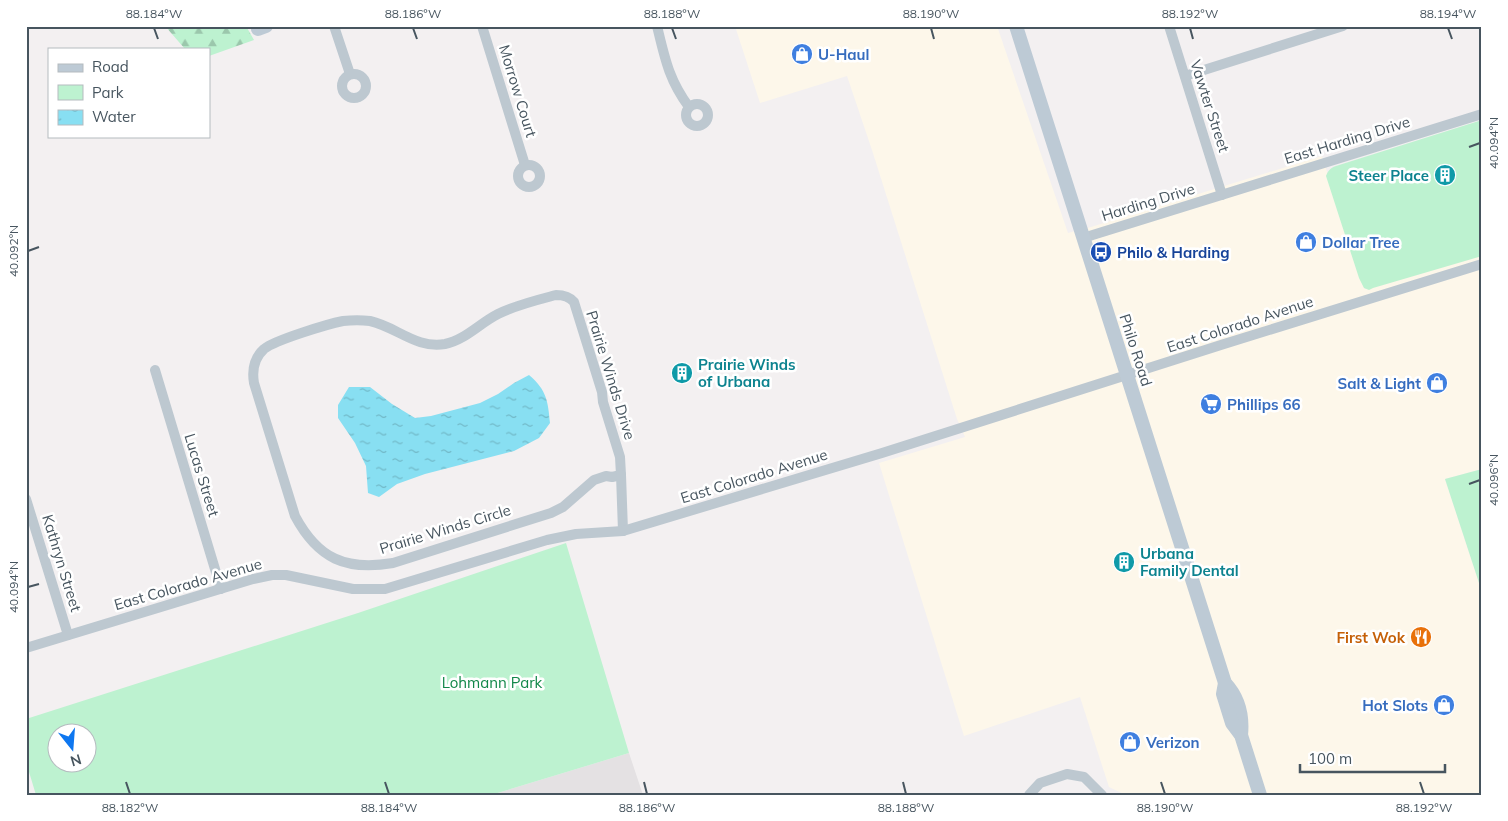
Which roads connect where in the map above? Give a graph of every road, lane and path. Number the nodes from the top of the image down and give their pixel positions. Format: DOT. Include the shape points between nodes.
graph roads {
  1 [pos="334,26"];
  2 [pos="482,26"];
  3 [pos="657,26"];
  4 [pos="1016,26"];
  5 [pos="1169,26"];
  6 [pos="1342,26"];
  7 [pos="1327,28"];
  8 [pos="350,74"];
  9 [pos="1185,76"];
  10 [pos="689,107"];
  11 [pos="1482,114"];
  12 [pos="525,165"];
  13 [pos="1222,195"];
  14 [pos="1083,238"];
  15 [pos="1482,264"];
  16 [pos="256,361"];
  17 [pos="155,370"];
  18 [pos="1127,376"];
  19 [pos="621,475"];
  20 [pos="26,499"];
  21 [pos="623,532"];
  22 [pos="221,589"];
  23 [pos="68,635"];
  24 [pos="26,648"];
  25 [pos="1029,795"];
  26 [pos="1102,795"];
  27 [pos="1260,795"];
  1 -- 8 [label="street"];
  2 -- 12 [label="street, Morrow Court"];
  3 -- 10 [label="street" via="669,72"];
  4 -- 14 [label="main road, Philo Road"];
  5 -- 9 [label="street, Vawter Street"];
  6 -- 7 [label="street"];
  7 -- 9 [label="street"];
  9 -- 13 [label="street, Vawter Street"];
  11 -- 13 [label="street, East Harding Drive"];
  13 -- 14 [label="street, Harding Drive"];
  14 -- 18 [label="main road, Philo Road"];
  15 -- 18 [label="street, East Colorado Avenue"];
  16 -- 19 [label="street, Prairie Winds Drive" via="272,343 344,321 371,321 429,345 454,342 499,313 550,296 564,295 574,302 620,457"];
  16 -- 19 [label="street, Prairie Winds Circle" via="254,383 295,516 314,545 347,563 362,566 393,563 551,513 563,507 594,480"];
  17 -- 22 [label="street, Lucas Street"];
  18 -- 21 [label="street, East Colorado Avenue"];
  18 -- 27 [label="main road, Philo Road" via="1225,683 1234,692 1243,720 1241,735"];
  19 -- 21 [label="street, Prairie Winds Drive"];
  20 -- 23 [label="street, Kathryn Street"];
  21 -- 22 [label="street, East Colorado Avenue" via="576,534 547,540 385,589 352,589 272,575"];
  22 -- 23 [label="street, East Colorado Avenue"];
  23 -- 24 [label="street, East Colorado Avenue"];
  25 -- 26 [label="street" via="1040,783 1067,774 1084,776"];
}
